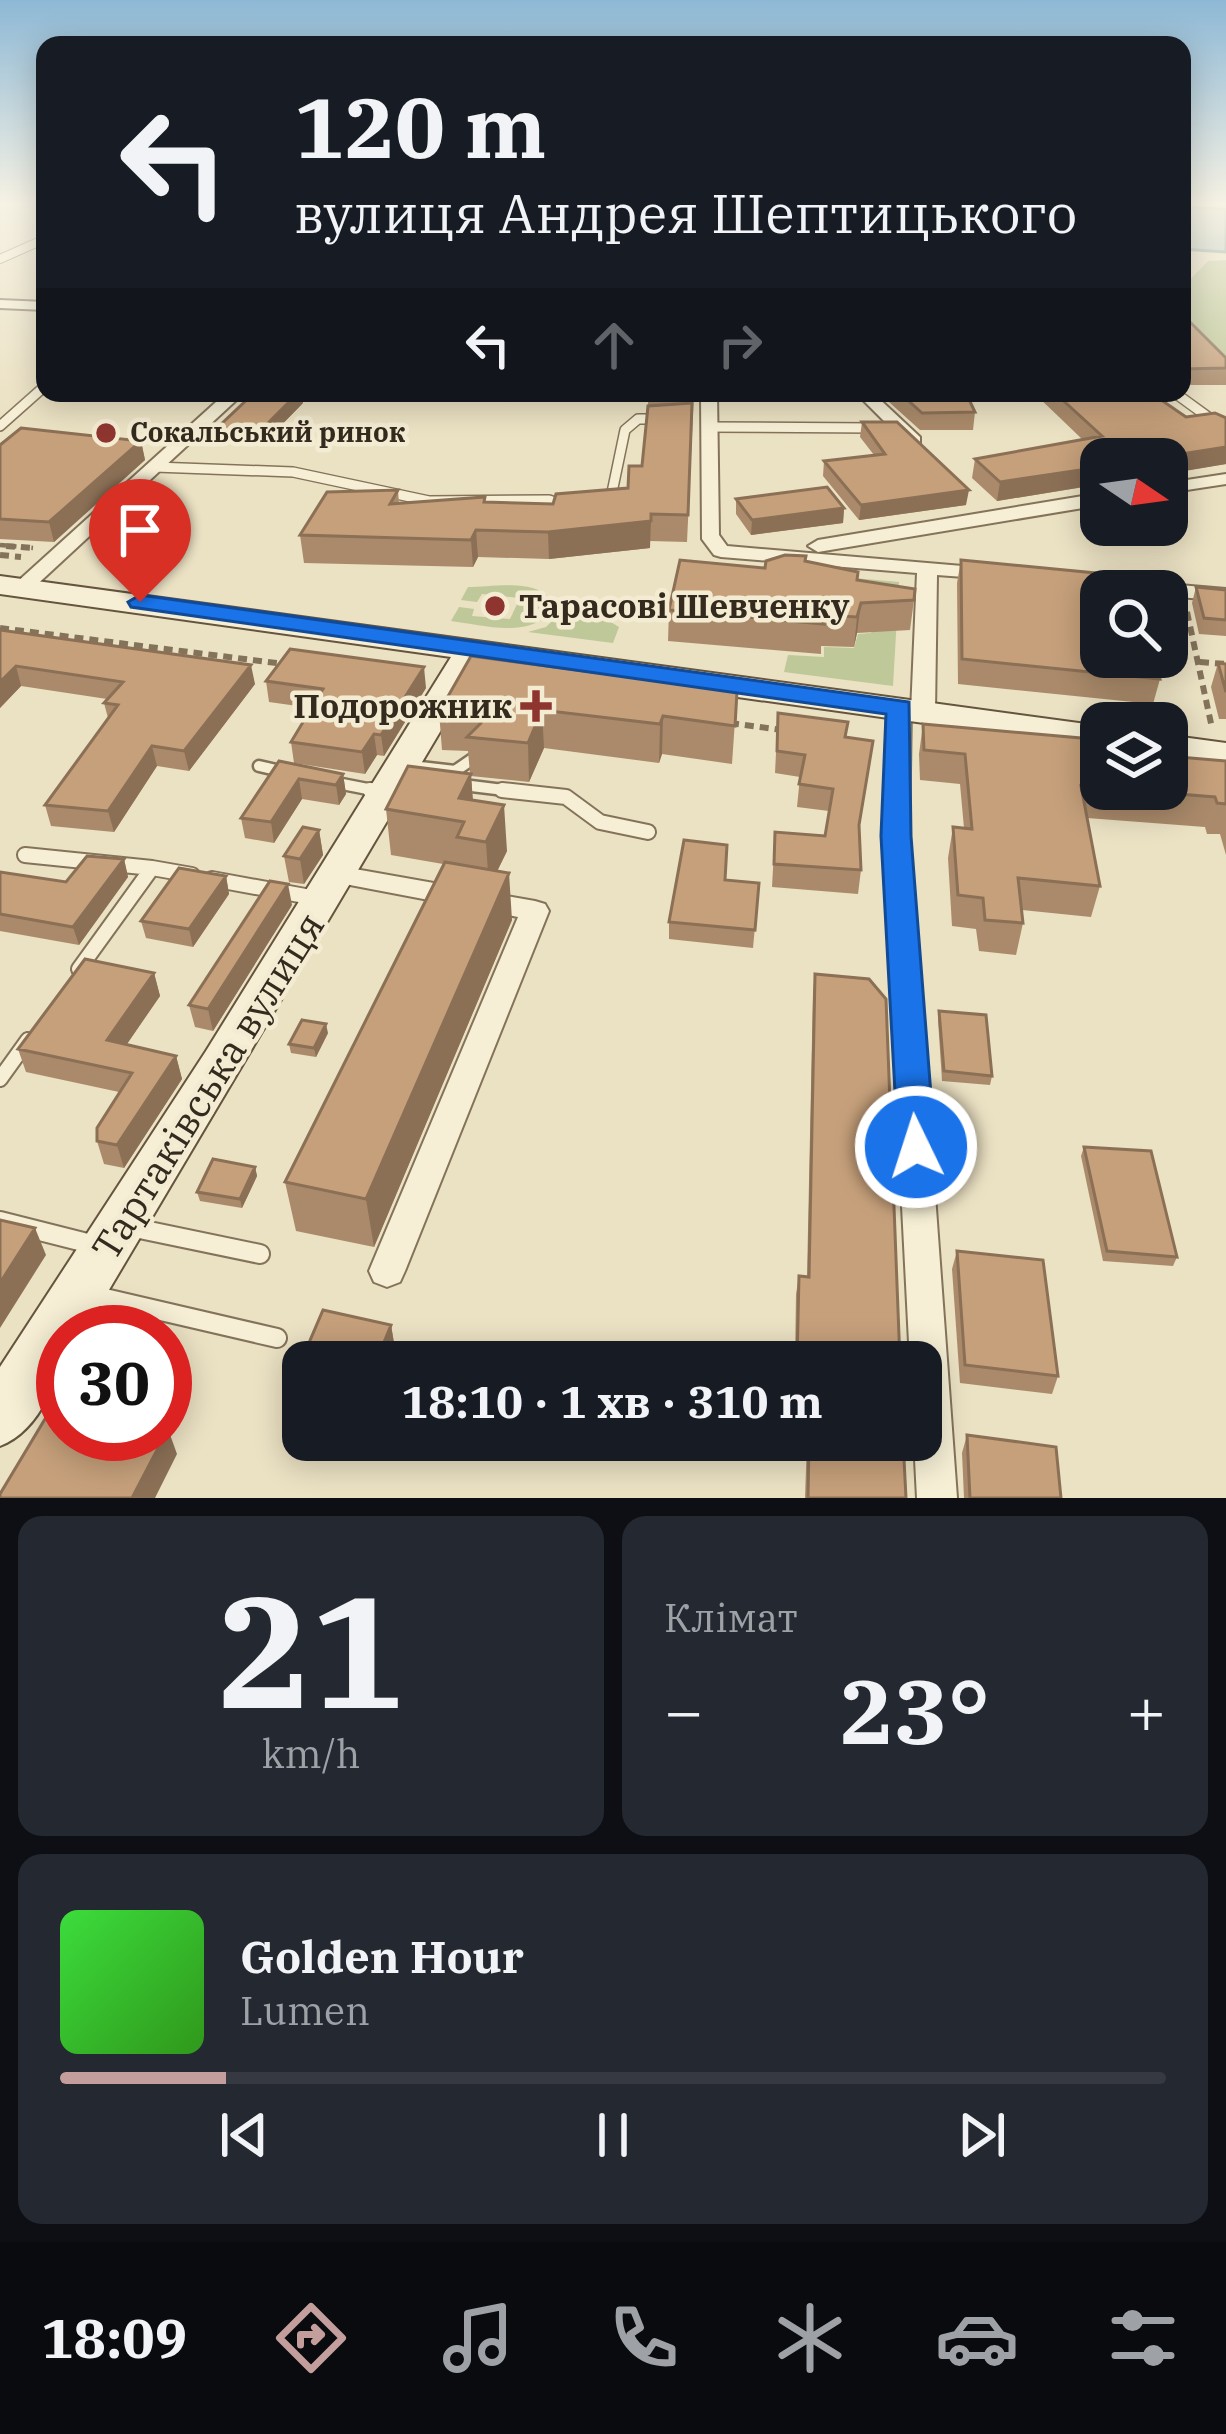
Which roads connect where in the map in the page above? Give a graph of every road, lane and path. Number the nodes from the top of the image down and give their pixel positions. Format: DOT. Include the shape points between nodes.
graph roads {
  1 [pos="0,304"];
  2 [pos="36,306"];
  3 [pos="36,394"];
  4 [pos="226,402"];
  5 [pos="708,402"];
  6 [pos="873,402"];
  7 [pos="1187,402"];
  8 [pos="684,418"];
  9 [pos="661,419"];
  10 [pos="707,423"];
  11 [pos="0,426"];
  12 [pos="898,428"];
  13 [pos="1226,430"];
  14 [pos="936,461"];
  15 [pos="155,467"];
  16 [pos="1226,478"];
  17 [pos="1188,484"];
  18 [pos="968,492"];
  19 [pos="1080,502"];
  20 [pos="574,509"];
  21 [pos="591,509"];
  22 [pos="995,516"];
  23 [pos="792,553"];
  24 [pos="927,566"];
  25 [pos="1017,576"];
  26 [pos="11,586"];
  27 [pos="1188,591"];
  28 [pos="1226,595"];
  29 [pos="1188,611"];
  30 [pos="0,628"];
  31 [pos="472,648"];
  32 [pos="1198,662"];
  33 [pos="1226,664"];
  34 [pos="303,666"];
  35 [pos="911,710"];
  36 [pos="712,721"];
  37 [pos="805,733"];
  38 [pos="1080,733"];
  39 [pos="1188,749"];
  40 [pos="1223,753"];
  41 [pos="474,758"];
  42 [pos="259,766"];
  43 [pos="298,775"];
  44 [pos="393,778"];
  45 [pos="318,779"];
  46 [pos="648,832"];
  47 [pos="25,855"];
  48 [pos="152,868"];
  49 [pos="331,887"];
  50 [pos="69,983"];
  51 [pos="41,1022"];
  52 [pos="0,1079"];
  53 [pos="0,1221"];
  54 [pos="115,1237"];
  55 [pos="260,1254"];
  56 [pos="387,1271"];
  57 [pos="79,1292"];
  58 [pos="277,1338"];
  59 [pos="0,1418"];
  60 [pos="937,1498"];
  1 -- 2 [label="street"];
  3 -- 11 [label="lane"];
  4 -- 15 [label="street"];
  5 -- 10 [label="street"];
  6 -- 12 [label="street"];
  7 -- 13 [label="lane"];
  8 -- 10 [label="lane"];
  9 -- 21 [label="lane" via="629,424 608,510"];
  10 -- 12 [label="lane"];
  10 -- 23 [label="street" via="709,536 722,551"];
  12 -- 14 [label="street"];
  15 -- 20 [label="lane" via="291,470 412,498 549,500"];
  15 -- 26 [label="street"];
  16 -- 17 [label="street"];
  18 -- 22 [label="street"];
  19 -- 22 [label="street"];
  22 -- 23 [label="street"];
  23 -- 24 [label="street"];
  24 -- 25 [label="street"];
  24 -- 35 [label="street"];
  26 -- 31 [label="street"];
  27 -- 28 [label="street"];
  29 -- 32 [label="path"];
  30 -- 34 [label="path"];
  31 -- 35 [label="street"];
  31 -- 44 [label="street, Тартаківська вулиця"];
  32 -- 33 [label="path"];
  32 -- 40 [label="path"];
  35 -- 38 [label="street"];
  35 -- 60 [label="street" via="896,836"];
  36 -- 37 [label="path"];
  39 -- 40 [label="street"];
  41 -- 44 [label="lane" via="455,771"];
  42 -- 43 [label="lane"];
  44 -- 45 [label="lane"];
  44 -- 46 [label="lane" via="566,796 600,822"];
  44 -- 49 [label="street, Тартаківська вулиця"];
  47 -- 48 [label="lane"];
  48 -- 49 [label="lane"];
  48 -- 50 [label="lane"];
  49 -- 54 [label="street, Тартаківська вулиця"];
  49 -- 56 [label="street, Тартаківська вулиця" via="535,911"];
  51 -- 52 [label="lane"];
  53 -- 54 [label="lane"];
  54 -- 55 [label="lane"];
  54 -- 57 [label="street, Тартаківська вулиця"];
  57 -- 58 [label="lane"];
  57 -- 59 [label="street, Тартаківська вулиця"];
}
